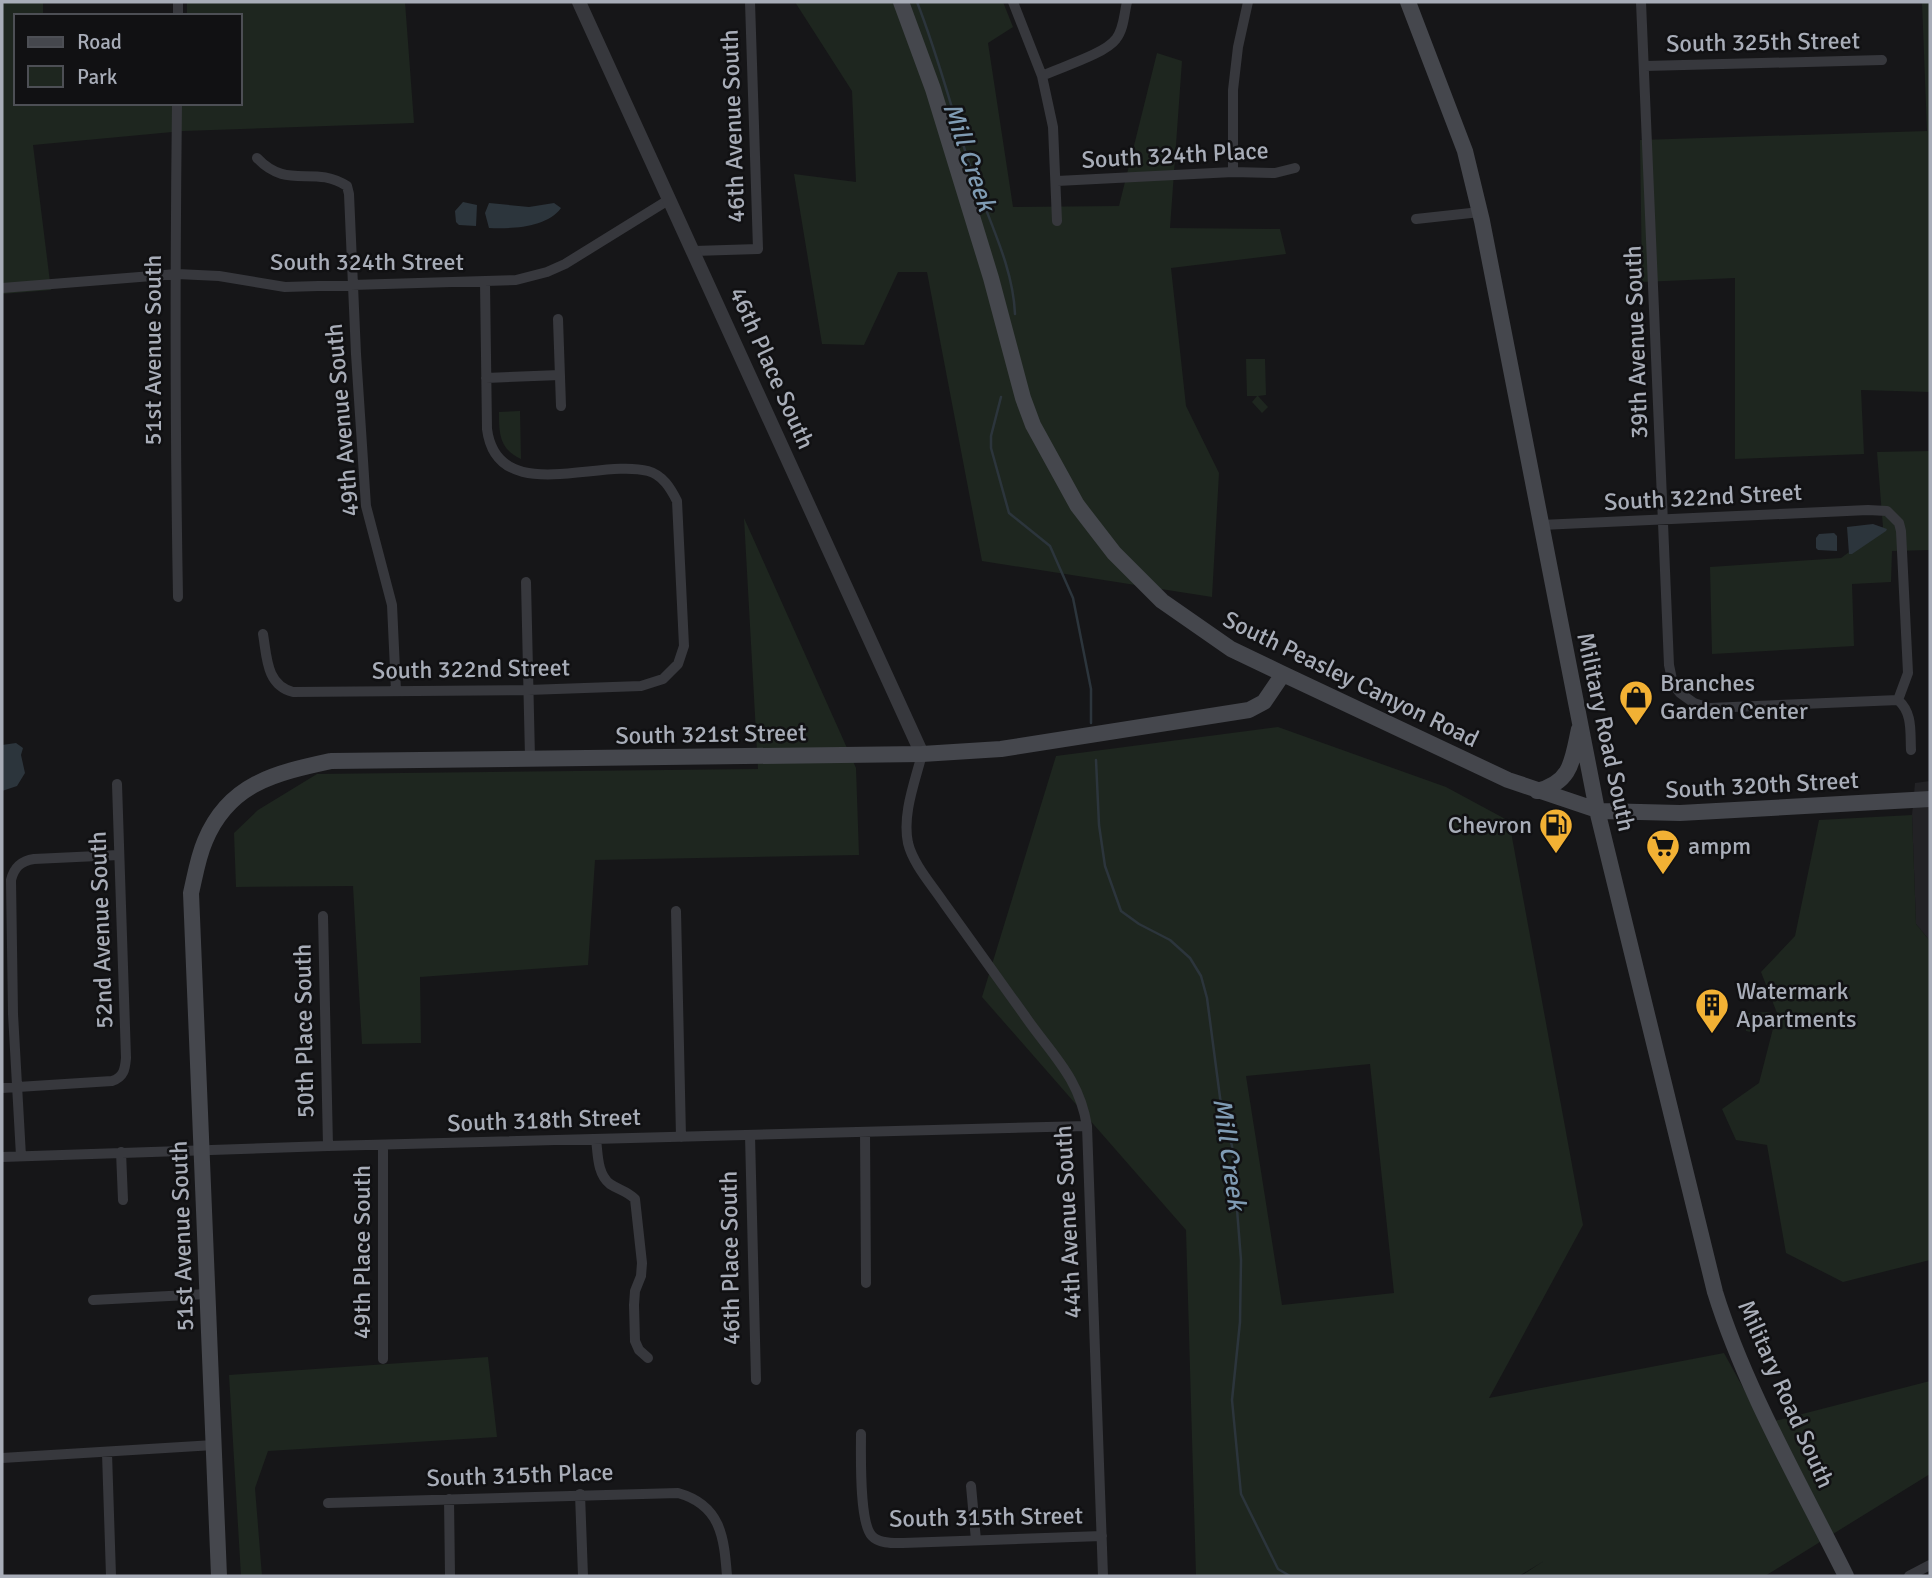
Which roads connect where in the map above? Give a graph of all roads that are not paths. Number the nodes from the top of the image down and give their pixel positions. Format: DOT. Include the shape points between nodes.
graph roads {
  1 [pos="579,2"];
  2 [pos="750,2"];
  3 [pos="901,2"];
  4 [pos="1013,2"];
  5 [pos="1127,2"];
  6 [pos="1248,2"];
  7 [pos="1408,2"];
  8 [pos="1642,2"];
  9 [pos="1882,60"];
  10 [pos="1644,66"];
  11 [pos="1042,75"];
  12 [pos="177,105"];
  13 [pos="257,158"];
  14 [pos="1295,168"];
  15 [pos="1233,172"];
  16 [pos="1057,181"];
  17 [pos="670,199"];
  18 [pos="1480,212"];
  19 [pos="1416,219"];
  20 [pos="1058,221"];
  21 [pos="694,251"];
  22 [pos="177,274"];
  23 [pos="485,283"];
  24 [pos="353,286"];
  25 [pos="2,288"];
  26 [pos="558,319"];
  27 [pos="560,375"];
  28 [pos="486,378"];
  29 [pos="561,406"];
  30 [pos="1664,520"];
  31 [pos="1541,526"];
  32 [pos="526,582"];
  33 [pos="178,597"];
  34 [pos="263,634"];
  35 [pos="1283,674"];
  36 [pos="528,690"];
  37 [pos="396,691"];
  38 [pos="1898,700"];
  39 [pos="1580,723"];
  40 [pos="1911,750"];
  41 [pos="922,754"];
  42 [pos="530,758"];
  43 [pos="117,784"];
  44 [pos="1537,791"];
  45 [pos="1930,799"];
  46 [pos="1597,810"];
  47 [pos="119,855"];
  48 [pos="191,893"];
  49 [pos="677,911"];
  50 [pos="323,916"];
  51 [pos="8,1014"];
  52 [pos="17,1087"];
  53 [pos="2,1088"];
  54 [pos="1087,1126"];
  55 [pos="865,1132"];
  56 [pos="750,1135"];
  57 [pos="681,1137"];
  58 [pos="596,1139"];
  59 [pos="383,1145"];
  60 [pos="328,1146"];
  61 [pos="202,1150"];
  62 [pos="121,1152"];
  63 [pos="21,1156"];
  64 [pos="2,1157"];
  65 [pos="124,1200"];
  66 [pos="866,1283"];
  67 [pos="208,1294"];
  68 [pos="93,1300"];
  69 [pos="648,1358"];
  70 [pos="383,1359"];
  71 [pos="756,1380"];
  72 [pos="861,1434"];
  73 [pos="214,1445"];
  74 [pos="107,1453"];
  75 [pos="2,1458"];
  76 [pos="971,1486"];
  77 [pos="580,1494"];
  78 [pos="449,1499"];
  79 [pos="328,1503"];
  80 [pos="1102,1536"];
  81 [pos="975,1541"];
  82 [pos="1930,1565"];
  83 [pos="111,1576"];
  84 [pos="219,1576"];
  85 [pos="450,1576"];
  86 [pos="583,1576"];
  87 [pos="727,1576"];
  88 [pos="1103,1576"];
  89 [pos="1846,1576"];
  90 [pos="1909,1576"];
  1 -- 17 [label="street, 46th Place South"];
  2 -- 21 [label="street, 46th Avenue South" via="758,249"];
  3 -- 35 [label="main road, South Peasley Canyon Road" via="933,89 1023,398 1054,465 1077,505 1114,553 1162,601 1231,649"];
  4 -- 11 [label="street"];
  5 -- 11 [label="street" via="1116,40"];
  6 -- 15 [label="street" via="1233,90"];
  7 -- 18 [label="main road, Military Road South" via="1465,151"];
  8 -- 10 [label="street, 39th Avenue South"];
  9 -- 10 [label="street, South 325th Street"];
  10 -- 30 [label="street, 39th Avenue South"];
  11 -- 16 [label="street" via="1053,127"];
  12 -- 22 [label="street, 51st Avenue South"];
  13 -- 24 [label="street, 49th Avenue South" via="281,175 321,176 346,186"];
  14 -- 15 [label="street, South 324th Place" via="1275,173"];
  15 -- 16 [label="street, South 324th Place"];
  16 -- 20 [label="street"];
  17 -- 21 [label="street, 46th Place South"];
  17 -- 23 [label="street, South 324th Street" via="547,272"];
  18 -- 19 [label="street"];
  18 -- 31 [label="main road, Military Road South"];
  21 -- 41 [label="street, 46th Place South"];
  22 -- 24 [label="street, South 324th Street" via="285,287"];
  22 -- 25 [label="street, South 324th Street"];
  22 -- 33 [label="street, 51st Avenue South"];
  23 -- 24 [label="street, South 324th Street"];
  23 -- 28 [label="street"];
  24 -- 37 [label="street, 49th Avenue South" via="366,506 392,606"];
  26 -- 27 [label="street"];
  27 -- 28 [label="street"];
  27 -- 29 [label="street"];
  28 -- 36 [label="street, South 322nd Street" via="489,444 504,465 538,474 647,471 667,483 677,501 684,646 674,671 641,686"];
  30 -- 31 [label="street, South 322nd Street"];
  30 -- 38 [label="street, 39th Avenue South" via="1672,681 1684,697 1709,708"];
  30 -- 38 [label="street, South 322nd Street" via="1887,511 1901,531 1908,673"];
  31 -- 39 [label="main road, Military Road South"];
  32 -- 36 [label="street"];
  34 -- 37 [label="street, South 322nd Street" via="271,677 293,692"];
  35 -- 41 [label="main road, South 321st Street" via="1264,702 1249,710 1001,750"];
  35 -- 44 [label="main road, South Peasley Canyon Road"];
  36 -- 37 [label="street, South 322nd Street"];
  36 -- 42 [label="street"];
  38 -- 40 [label="street" via="1910,720"];
  39 -- 44 [label="main road" via="1569,770 1557,784"];
  39 -- 46 [label="main road, Military Road South"];
  41 -- 42 [label="main road, South 321st Street"];
  41 -- 54 [label="street, 44th Avenue South" via="909,806 909,846 982,957 1066,1071 1083,1102"];
  42 -- 48 [label="main road, South 321st Street" via="331,761 267,777 231,802 214,821"];
  43 -- 47 [label="street, 52nd Avenue South"];
  44 -- 46 [label="main road, South Peasley Canyon Road"];
  45 -- 46 [label="main road, South 320th Street" via="1680,813"];
  46 -- 89 [label="main road, Military Road South" via="1721,1310 1754,1390"];
  47 -- 51 [label="street" via="25,860 13,871"];
  47 -- 52 [label="street, 52nd Avenue South" via="123,1074 113,1081"];
  48 -- 61 [label="main road, 51st Avenue South"];
  49 -- 57 [label="street"];
  50 -- 60 [label="street, 50th Place South"];
  51 -- 52 [label="street"];
  52 -- 53 [label="street"];
  52 -- 63 [label="street"];
  54 -- 55 [label="street, South 318th Street"];
  54 -- 80 [label="street, 44th Avenue South"];
  55 -- 56 [label="street, South 318th Street"];
  55 -- 66 [label="street"];
  56 -- 57 [label="street, South 318th Street"];
  56 -- 71 [label="street, 46th Place South"];
  57 -- 58 [label="street, South 318th Street"];
  58 -- 59 [label="street, South 318th Street"];
  58 -- 69 [label="street" via="601,1174 635,1199 642,1263 635,1291 635,1340"];
  59 -- 60 [label="street, South 318th Street"];
  59 -- 70 [label="street, 49th Place South"];
  60 -- 61 [label="street, South 318th Street"];
  61 -- 62 [label="street, South 318th Street"];
  61 -- 67 [label="main road, 51st Avenue South"];
  62 -- 63 [label="street, South 318th Street"];
  62 -- 65 [label="street"];
  63 -- 64 [label="street, South 318th Street"];
  67 -- 68 [label="street"];
  67 -- 73 [label="main road, 51st Avenue South"];
  72 -- 81 [label="street, South 315th Street" via="864,1516 873,1537 903,1543"];
  73 -- 74 [label="street"];
  73 -- 84 [label="main road, 51st Avenue South"];
  74 -- 75 [label="street"];
  74 -- 83 [label="street"];
  76 -- 81 [label="street"];
  77 -- 78 [label="street, South 315th Place"];
  77 -- 86 [label="street"];
  77 -- 87 [label="street, South 315th Place" via="688,1495 708,1509 722,1534"];
  78 -- 79 [label="street, South 315th Place"];
  78 -- 85 [label="street"];
  80 -- 81 [label="street, South 315th Street"];
  80 -- 88 [label="street, 44th Avenue South"];
  82 -- 90 [label="street"];
}
